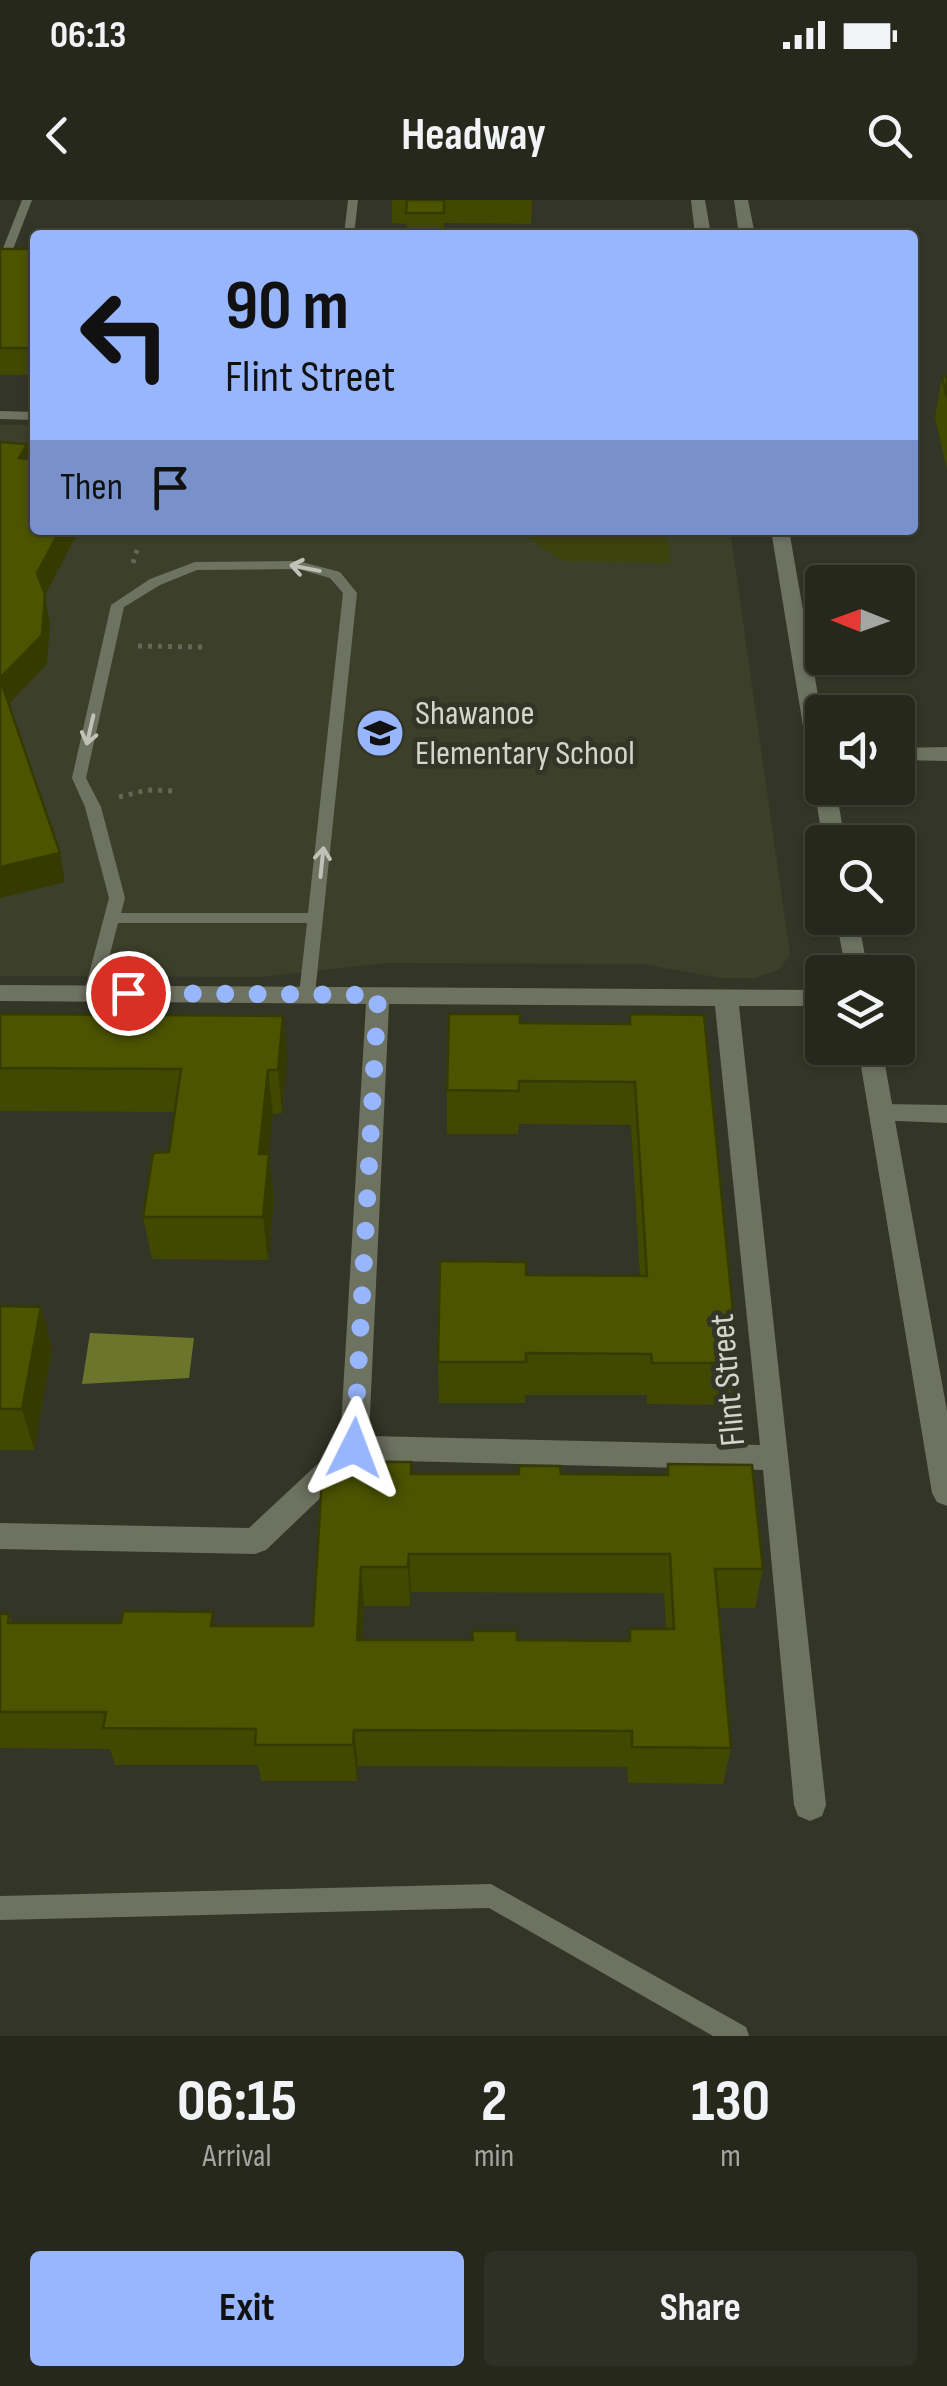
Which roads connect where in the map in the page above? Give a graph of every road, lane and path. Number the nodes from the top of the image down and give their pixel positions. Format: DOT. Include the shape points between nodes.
graph roads {
  1 [pos="27,200"];
  2 [pos="353,200"];
  3 [pos="698,200"];
  4 [pos="741,200"];
  5 [pos="350,230"];
  6 [pos="702,230"];
  7 [pos="746,230"];
  8 [pos="3,257"];
  9 [pos="20,257"];
  10 [pos="0,416"];
  11 [pos="30,416"];
  12 [pos="781,535"];
  13 [pos="134,646"];
  14 [pos="202,647"];
  15 [pos="809,695"];
  16 [pos="915,754"];
  17 [pos="947,754"];
  18 [pos="177,791"];
  19 [pos="113,798"];
  20 [pos="112,918"];
  21 [pos="316,918"];
  22 [pos="0,993"];
  23 [pos="92,993"];
  24 [pos="307,994"];
  25 [pos="378,995"];
  26 [pos="726,998"];
  27 [pos="805,998"];
  28 [pos="873,1065"];
  29 [pos="881,1113"];
  30 [pos="947,1114"];
  31 [pos="938,1395"];
  32 [pos="354,1448"];
  33 [pos="776,1458"];
  34 [pos="947,1493"];
  35 [pos="0,1536"];
  36 [pos="810,1806"];
  37 [pos="0,1908"];
  38 [pos="736,2036"];
  1 -- 8 [label="lane"];
  2 -- 5 [label="lane"];
  3 -- 6 [label="street"];
  4 -- 7 [label="street"];
  8 -- 9 [label="lane"];
  10 -- 11 [label="lane"];
  12 -- 15 [label="street"];
  13 -- 14 [label="path"];
  16 -- 17 [label="street"];
  18 -- 19 [label="path"];
  20 -- 21 [label="lane"];
  21 -- 20 [label="lane, one-way" via="350,593 335,575 298,565 195,566 118,605 80,778 117,898"];
  20 -- 23 [label="lane"];
  21 -- 24 [label="lane"];
  22 -- 23 [label="street"];
  23 -- 24 [label="street"];
  24 -- 25 [label="street"];
  25 -- 26 [label="street"];
  25 -- 32 [label="street"];
  26 -- 27 [label="street"];
  26 -- 33 [label="street, Flint Street"];
  28 -- 29 [label="street"];
  29 -- 30 [label="street"];
  29 -- 31 [label="street"];
  31 -- 34 [label="street"];
  32 -- 33 [label="street, Flint Street"];
  32 -- 35 [label="street" via="256,1541"];
  33 -- 36 [label="street"];
  37 -- 38 [label="lane" via="491,1896"];
}
